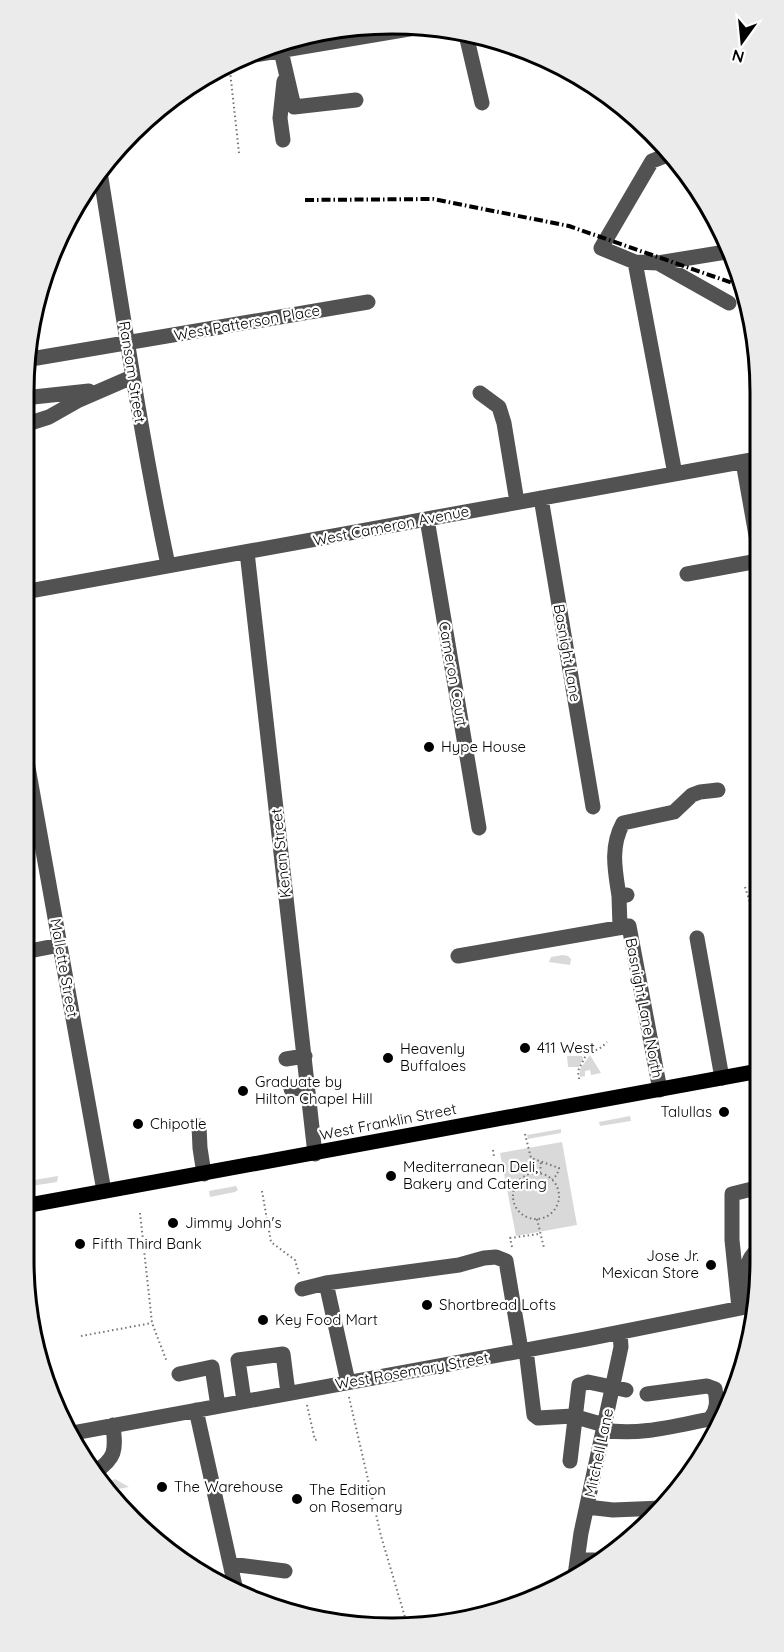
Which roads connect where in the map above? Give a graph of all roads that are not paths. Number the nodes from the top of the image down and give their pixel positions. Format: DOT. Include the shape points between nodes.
graph roads {
  1 [pos="376,35"];
  2 [pos="468,43"];
  3 [pos="292,49"];
  4 [pos="280,52"];
  5 [pos="285,75"];
  6 [pos="356,100"];
  7 [pos="482,103"];
  8 [pos="283,140"];
  9 [pos="662,157"];
  10 [pos="102,183"];
  11 [pos="721,253"];
  12 [pos="635,262"];
  13 [pos="658,263"];
  14 [pos="368,302"];
  15 [pos="729,303"];
  16 [pos="126,343"];
  17 [pos="36,358"];
  18 [pos="132,376"];
  19 [pos="101,390"];
  20 [pos="480,393"];
  21 [pos="34,397"];
  22 [pos="34,422"];
  23 [pos="750,460"];
  24 [pos="675,474"];
  25 [pos="541,498"];
  26 [pos="517,502"];
  27 [pos="427,519"];
  28 [pos="247,552"];
  29 [pos="750,562"];
  30 [pos="168,565"];
  31 [pos="687,574"];
  32 [pos="34,590"];
  33 [pos="718,790"];
  34 [pos="593,807"];
  35 [pos="34,824"];
  36 [pos="479,828"];
  37 [pos="625,927"];
  38 [pos="697,938"];
  39 [pos="60,945"];
  40 [pos="34,950"];
  41 [pos="458,956"];
  42 [pos="305,1060"];
  43 [pos="286,1063"];
  44 [pos="750,1073"];
  45 [pos="722,1078"];
  46 [pos="308,1087"];
  47 [pos="291,1089"];
  48 [pos="660,1090"];
  49 [pos="199,1126"];
  50 [pos="315,1154"];
  51 [pos="204,1174"];
  52 [pos="750,1190"];
  53 [pos="104,1191"];
  54 [pos="34,1204"];
  55 [pos="750,1259"];
  56 [pos="327,1283"];
  57 [pos="302,1289"];
  58 [pos="746,1307"];
  59 [pos="620,1332"];
  60 [pos="523,1350"];
  61 [pos="179,1374"];
  62 [pos="347,1382"];
  63 [pos="620,1388"];
  64 [pos="288,1393"];
  65 [pos="648,1394"];
  66 [pos="244,1401"];
  67 [pos="218,1406"];
  68 [pos="196,1410"];
  69 [pos="576,1417"];
  70 [pos="113,1425"];
  71 [pos="604,1428"];
  72 [pos="79,1433"];
  73 [pos="570,1461"];
  74 [pos="101,1468"];
  75 [pos="587,1507"];
  76 [pos="649,1509"];
  77 [pos="230,1564"];
  78 [pos="576,1567"];
  79 [pos="285,1571"];
  80 [pos="234,1581"];
  1 -- 3 [label="street"];
  2 -- 7 [label="street"];
  4 -- 5 [label="street"];
  5 -- 6 [label="street" via="294,107"];
  5 -- 8 [label="street" via="280,117"];
  9 -- 12 [label="street" via="652,161 601,248"];
  10 -- 16 [label="street, Ransom Street"];
  11 -- 13 [label="street"];
  12 -- 13 [label="street"];
  12 -- 24 [label="street"];
  13 -- 15 [label="street"];
  14 -- 16 [label="street, West Patterson Place"];
  16 -- 17 [label="street, West Patterson Place"];
  16 -- 18 [label="street, Ransom Street"];
  18 -- 19 [label="street"];
  18 -- 30 [label="street, Ransom Street"];
  19 -- 21 [label="street"];
  19 -- 22 [label="street"];
  20 -- 26 [label="street" via="499,408"];
  23 -- 24 [label="street, West Cameron Avenue"];
  24 -- 25 [label="street, West Cameron Avenue"];
  25 -- 26 [label="street, West Cameron Avenue"];
  25 -- 34 [label="street, Basnight Lane"];
  26 -- 27 [label="street, West Cameron Avenue"];
  27 -- 28 [label="street, West Cameron Avenue"];
  27 -- 36 [label="street, Cameron Court"];
  28 -- 30 [label="street, West Cameron Avenue"];
  28 -- 42 [label="street, Kenan Street"];
  29 -- 31 [label="street"];
  30 -- 32 [label="street, West Cameron Avenue"];
  33 -- 37 [label="street, Basnight Lane North" via="692,795 674,812 623,823 613,856 623,895"];
  35 -- 39 [label="street, Mallette Street"];
  37 -- 41 [label="street"];
  37 -- 48 [label="street, Basnight Lane North"];
  38 -- 45 [label="street"];
  39 -- 40 [label="street"];
  39 -- 53 [label="street, Mallette Street"];
  42 -- 43 [label="street"];
  42 -- 46 [label="street, Kenan Street"];
  44 -- 45 [label="main road, West Franklin Street"];
  45 -- 48 [label="main road, West Franklin Street"];
  46 -- 47 [label="street"];
  46 -- 50 [label="street, Kenan Street"];
  48 -- 50 [label="main road, West Franklin Street"];
  49 -- 51 [label="street"];
  50 -- 51 [label="main road, West Franklin Street"];
  51 -- 53 [label="main road, West Franklin Street"];
  52 -- 58 [label="street" via="732,1194 732,1240"];
  53 -- 54 [label="main road, West Franklin Street"];
  55 -- 58 [label="street"];
  56 -- 57 [label="street"];
  56 -- 60 [label="street" via="501,1258 506,1261"];
  56 -- 62 [label="street"];
  58 -- 59 [label="street, West Rosemary Street"];
  59 -- 60 [label="street, West Rosemary Street"];
  59 -- 63 [label="street, Mitchell Lane"];
  60 -- 62 [label="street, West Rosemary Street"];
  60 -- 69 [label="street" via="534,1415"];
  61 -- 67 [label="street" via="212,1367"];
  62 -- 64 [label="street, West Rosemary Street"];
  63 -- 69 [label="street" via="588,1382 579,1385"];
  63 -- 71 [label="street, Mitchell Lane"];
  64 -- 66 [label="street, West Rosemary Street"];
  64 -- 66 [label="street" via="283,1354 238,1360"];
  65 -- 71 [label="street" via="707,1386 715,1389 715,1413 710,1419 643,1432 621,1434"];
  66 -- 67 [label="street, West Rosemary Street"];
  67 -- 68 [label="street, West Rosemary Street"];
  68 -- 70 [label="street, West Rosemary Street"];
  68 -- 77 [label="street"];
  69 -- 71 [label="street"];
  69 -- 73 [label="street"];
  70 -- 72 [label="street, West Rosemary Street"];
  70 -- 74 [label="street" via="114,1455"];
  71 -- 75 [label="street, Mitchell Lane"];
  75 -- 76 [label="street"];
  75 -- 78 [label="street, Mitchell Lane"];
  77 -- 79 [label="street"];
  77 -- 80 [label="street"];
}
